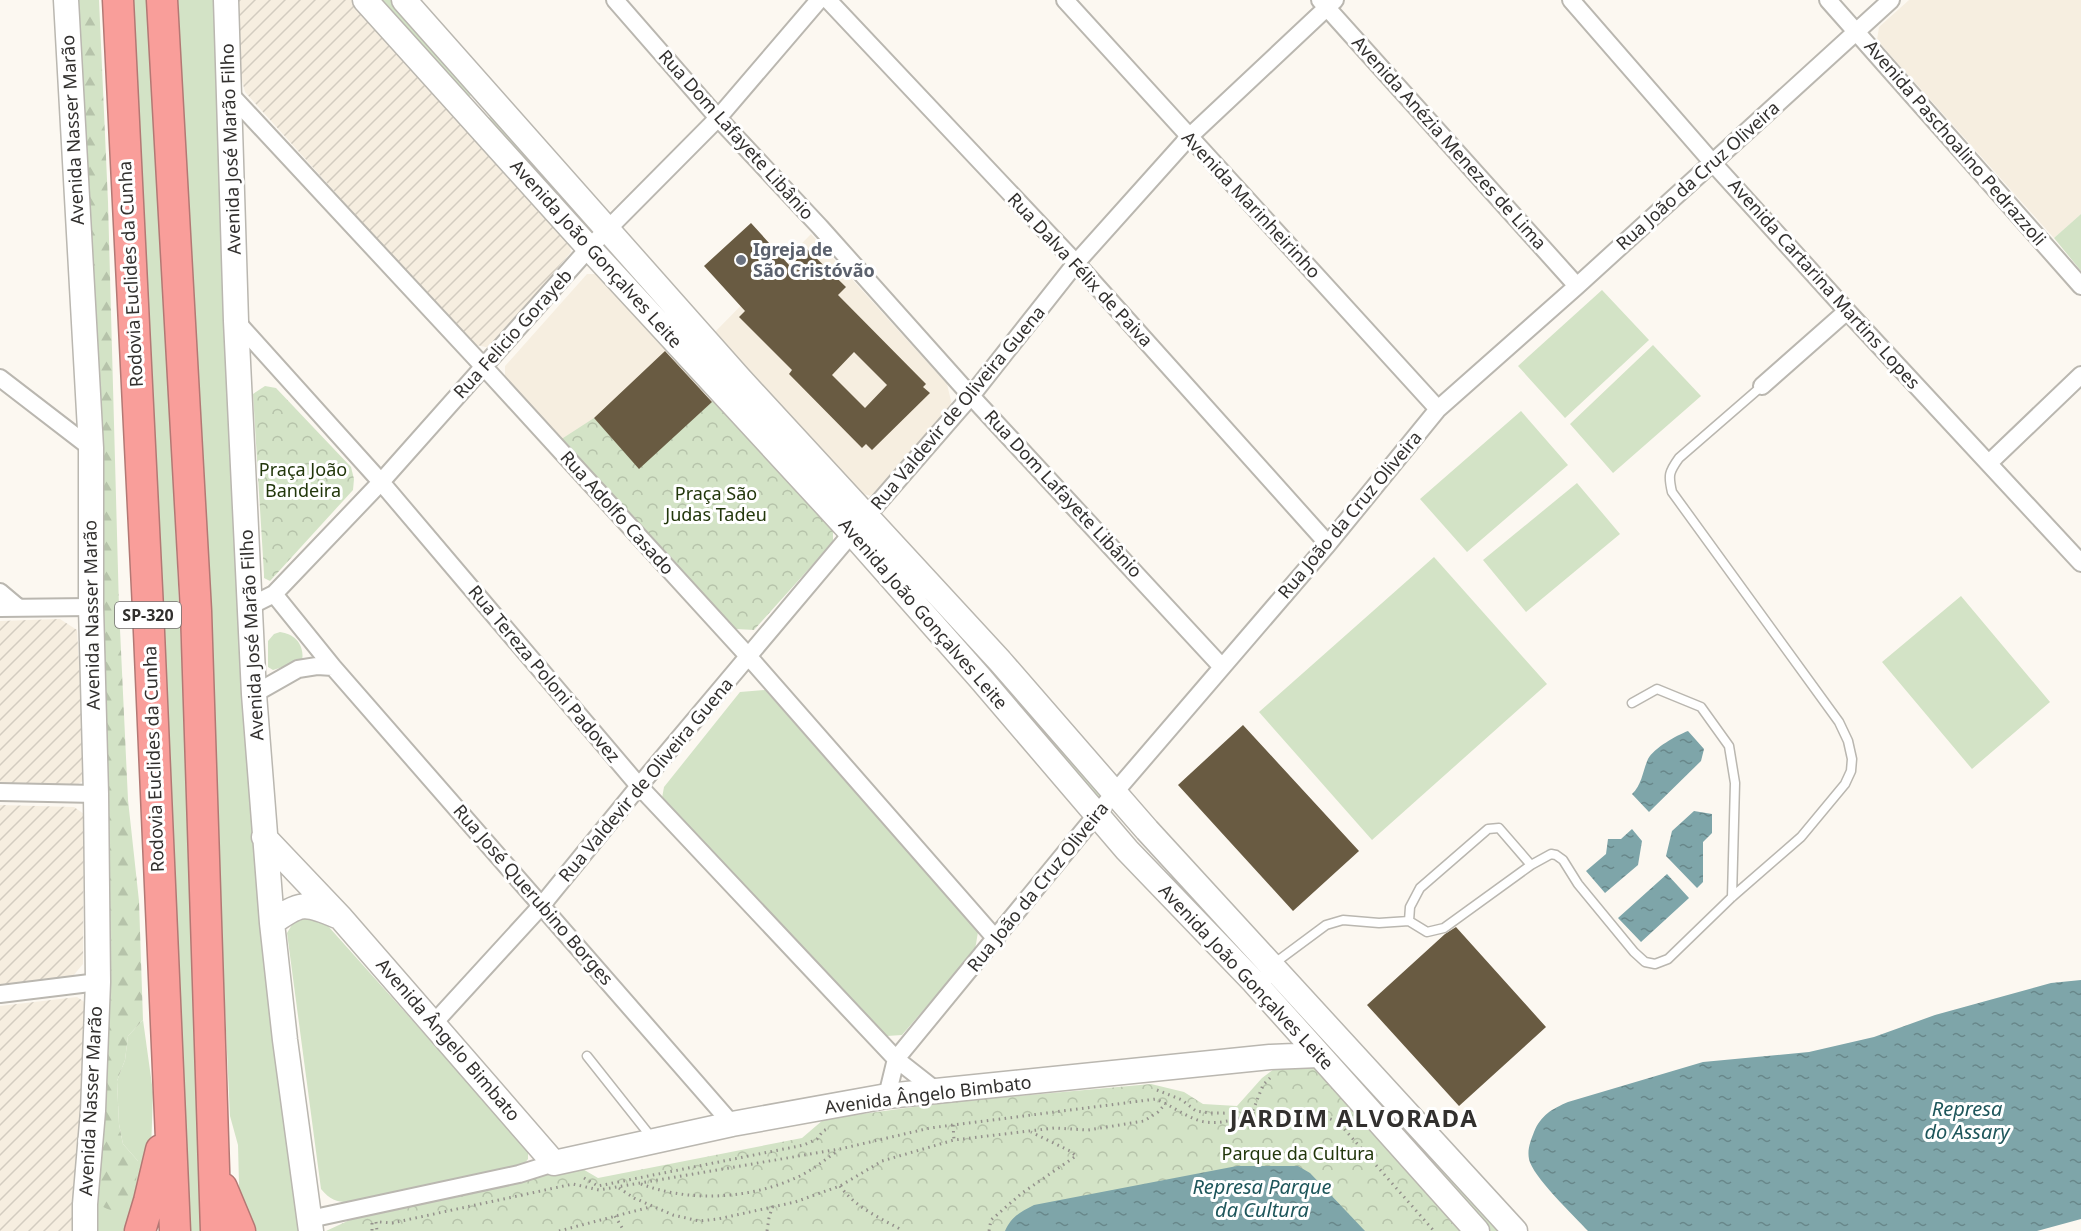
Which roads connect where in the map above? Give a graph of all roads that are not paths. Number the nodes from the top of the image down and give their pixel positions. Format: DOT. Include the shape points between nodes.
graph roads {
  1 [pos="66,0"];
  2 [pos="118,0"];
  3 [pos="162,0"];
  4 [pos="226,0"];
  5 [pos="365,0"];
  6 [pos="404,0"];
  7 [pos="615,0"];
  8 [pos="819,0"];
  9 [pos="828,0"];
  10 [pos="1065,0"];
  11 [pos="1570,0"];
  12 [pos="1828,0"];
  13 [pos="1891,0"];
  14 [pos="1327,2"];
  15 [pos="1857,32"];
  16 [pos="230,94"];
  17 [pos="488,95"];
  18 [pos="467,113"];
  19 [pos="718,118"];
  20 [pos="1189,137"];
  21 [pos="1712,162"];
  22 [pos="609,230"];
  23 [pos="589,248"];
  24 [pos="1076,263"];
  25 [pos="1577,286"];
  26 [pos="2081,286"];
  27 [pos="1847,312"];
  28 [pos="236,321"];
  29 [pos="484,367"];
  30 [pos="2081,375"];
  31 [pos="0,378"];
  32 [pos="731,386"];
  33 [pos="1762,386"];
  34 [pos="971,396"];
  35 [pos="1438,409"];
  36 [pos="91,448"];
  37 [pos="1989,463"];
  38 [pos="381,482"];
  39 [pos="859,525"];
  40 [pos="1328,544"];
  41 [pos="2081,563"];
  42 [pos="0,592"];
  43 [pos="274,594"];
  44 [pos="250,606"];
  45 [pos="91,607"];
  46 [pos="0,608"];
  47 [pos="19,608"];
  48 [pos="748,657"];
  49 [pos="1000,661"];
  50 [pos="333,667"];
  51 [pos="1222,667"];
  52 [pos="980,678"];
  53 [pos="254,694"];
  54 [pos="1632,704"];
  55 [pos="639,786"];
  56 [pos="0,792"];
  57 [pos="1115,792"];
  58 [pos="96,794"];
  59 [pos="1097,815"];
  60 [pos="1147,830"];
  61 [pos="264,837"];
  62 [pos="1127,850"];
  63 [pos="1531,865"];
  64 [pos="1732,897"];
  65 [pos="542,905"];
  66 [pos="341,918"];
  67 [pos="1409,921"];
  68 [pos="272,923"];
  69 [pos="996,939"];
  70 [pos="1263,973"];
  71 [pos="98,982"];
  72 [pos="0,994"];
  73 [pos="1289,1022"];
  74 [pos="434,1023"];
  75 [pos="1319,1055"];
  76 [pos="587,1056"];
  77 [pos="1270,1057"];
  78 [pos="896,1059"];
  79 [pos="938,1092"];
  80 [pos="887,1096"];
  81 [pos="170,1112"];
  82 [pos="732,1124"];
  83 [pos="654,1141"];
  84 [pos="213,1159"];
  85 [pos="554,1163"];
  86 [pos="311,1225"];
  87 [pos="85,1231"];
  88 [pos="140,1231"];
  89 [pos="175,1231"];
  90 [pos="216,1231"];
  91 [pos="240,1231"];
  92 [pos="1477,1231"];
  93 [pos="1515,1231"];
  1 -- 36 [label="main road, Avenida Nasser Marão"];
  2 -- 81 [label="highway, Rodovia Euclides da Cunha / SP-320"];
  3 -- 84 [label="highway, SP-320" via="196,611"];
  4 -- 16 [label="main road, Avenida José Marão Filho"];
  5 -- 18 [label="main road, Avenida João Gonçalves Leite"];
  6 -- 17 [label="main road, Avenida João Gonçalves Leite"];
  7 -- 19 [label="street, Rua Dom Lafayete Libânio"];
  8 -- 19 [label="street, Rua Felicio Gorayeb"];
  9 -- 24 [label="street, Rua Dalva Félix de Paiva"];
  10 -- 20 [label="street, Avenida Marinheirinho"];
  11 -- 21 [label="street, Avenida Cartarina Martins Lopes"];
  12 -- 15 [label="street, Avenida Paschoalino Pedrazzoli"];
  13 -- 15 [label="street, Rua João da Cruz Oliveira"];
  14 -- 20 [label="street, Rua Valdevir de Oliveira Guena"];
  14 -- 25 [label="street, Avenida Anézia Menezes de Lima"];
  15 -- 21 [label="street, Rua João da Cruz Oliveira"];
  15 -- 26 [label="street, Avenida Paschoalino Pedrazzoli"];
  16 -- 28 [label="main road, Avenida José Marão Filho"];
  16 -- 29 [label="street, Rua Adolfo Casado"];
  17 -- 18 [label="main road"];
  17 -- 22 [label="main road, Avenida João Gonçalves Leite"];
  18 -- 23 [label="main road, Avenida João Gonçalves Leite"];
  19 -- 22 [label="street, Rua Felicio Gorayeb"];
  19 -- 34 [label="street, Rua Dom Lafayete Libânio"];
  20 -- 24 [label="street, Rua Valdevir de Oliveira Guena"];
  20 -- 35 [label="street, Avenida Marinheirinho"];
  21 -- 25 [label="street, Rua João da Cruz Oliveira"];
  21 -- 27 [label="street, Avenida Cartarina Martins Lopes"];
  22 -- 23 [label="street, Rua Felicio Gorayeb"];
  22 -- 32 [label="main road, Avenida João Gonçalves Leite"];
  23 -- 29 [label="street, Rua Felicio Gorayeb"];
  23 -- 32 [label="main road, Avenida João Gonçalves Leite"];
  24 -- 34 [label="street, Rua Valdevir de Oliveira Guena"];
  24 -- 40 [label="street, Rua Dalva Félix de Paiva"];
  25 -- 35 [label="street, Rua João da Cruz Oliveira"];
  27 -- 33 [label="street"];
  27 -- 37 [label="street, Avenida Cartarina Martins Lopes"];
  28 -- 38 [label="street, Rua Tereza Poloni Padovez"];
  28 -- 44 [label="main road, Avenida José Marão Filho"];
  29 -- 38 [label="street, Rua Felicio Gorayeb"];
  29 -- 48 [label="street, Rua Adolfo Casado"];
  30 -- 37 [label="street"];
  31 -- 36 [label="street"];
  32 -- 39 [label="main road, Avenida João Gonçalves Leite"];
  33 -- 64 [label="lane" via="1679,458 1669,480 1672,492 1839,722 1852,759 1845,784 1800,837"];
  34 -- 39 [label="street, Rua Valdevir de Oliveira Guena"];
  34 -- 51 [label="street, Rua Dom Lafayete Libânio"];
  35 -- 40 [label="street, Rua João da Cruz Oliveira"];
  36 -- 45 [label="main road, Avenida Nasser Marão"];
  37 -- 41 [label="street, Avenida Cartarina Martins Lopes"];
  38 -- 43 [label="street, Rua Felicio Gorayeb"];
  38 -- 55 [label="street, Rua Tereza Poloni Padovez"];
  39 -- 48 [label="street, Rua Valdevir de Oliveira Guena"];
  39 -- 49 [label="main road, Avenida João Gonçalves Leite"];
  39 -- 52 [label="main road, Avenida João Gonçalves Leite"];
  40 -- 51 [label="street, Rua João da Cruz Oliveira"];
  42 -- 47 [label="street"];
  43 -- 44 [label="street, Rua Felicio Gorayeb"];
  43 -- 50 [label="street, Rua José Querubino Borges"];
  44 -- 53 [label="main road, Avenida José Marão Filho"];
  45 -- 47 [label="street"];
  45 -- 58 [label="main road, Avenida Nasser Marão"];
  46 -- 47 [label="street"];
  48 -- 55 [label="street, Rua Valdevir de Oliveira Guena"];
  48 -- 69 [label="street, Rua Adolfo Casado"];
  49 -- 52 [label="main road"];
  49 -- 57 [label="main road, Avenida João Gonçalves Leite"];
  50 -- 53 [label="street" via="298,669"];
  50 -- 65 [label="street, Rua José Querubino Borges"];
  51 -- 57 [label="street, Rua João da Cruz Oliveira"];
  52 -- 59 [label="main road, Avenida João Gonçalves Leite"];
  53 -- 61 [label="main road, Avenida José Marão Filho"];
  54 -- 64 [label="lane" via="1657,689 1701,707 1729,747 1735,783"];
  55 -- 65 [label="street, Rua Valdevir de Oliveira Guena"];
  55 -- 78 [label="street, Rua Tereza Poloni Padovez"];
  56 -- 58 [label="street"];
  57 -- 59 [label="street, Rua João da Cruz Oliveira"];
  57 -- 60 [label="main road, Avenida João Gonçalves Leite"];
  58 -- 71 [label="main road, Avenida Nasser Marão"];
  59 -- 62 [label="main road, Avenida João Gonçalves Leite"];
  59 -- 69 [label="street, Rua João da Cruz Oliveira"];
  60 -- 62 [label="main road"];
  60 -- 70 [label="main road, Avenida João Gonçalves Leite"];
  61 -- 66 [label="main road, Avenida Ângelo Bimbato"];
  61 -- 68 [label="main road, Avenida José Marão Filho"];
  62 -- 70 [label="main road, Avenida João Gonçalves Leite"];
  63 -- 64 [label="lane" via="1546,855 1563,860 1634,952 1645,962 1655,964 1668,959"];
  63 -- 67 [label="lane" via="1444,928 1427,932"];
  63 -- 67 [label="lane" via="1499,828 1488,828 1420,888 1410,906"];
  65 -- 74 [label="street, Rua Valdevir de Oliveira Guena"];
  65 -- 82 [label="street, Rua José Querubino Borges"];
  66 -- 68 [label="main road, Avenida Ângelo Bimbato" via="314,906 303,906"];
  66 -- 74 [label="main road, Avenida Ângelo Bimbato"];
  67 -- 70 [label="lane" via="1343,920 1326,925"];
  68 -- 86 [label="main road, Avenida José Marão Filho"];
  69 -- 78 [label="street, Rua João da Cruz Oliveira"];
  70 -- 73 [label="main road, Avenida João Gonçalves Leite"];
  70 -- 93 [label="main road, Avenida João Gonçalves Leite"];
  71 -- 72 [label="street"];
  71 -- 87 [label="main road, Avenida Nasser Marão"];
  73 -- 75 [label="main road, Avenida João Gonçalves Leite"];
  73 -- 77 [label="main road"];
  74 -- 85 [label="main road, Avenida Ângelo Bimbato"];
  75 -- 77 [label="main road, Avenida Ângelo Bimbato"];
  75 -- 92 [label="main road, Avenida João Gonçalves Leite"];
  76 -- 83 [label="lane"];
  77 -- 79 [label="main road, Avenida Ângelo Bimbato"];
  78 -- 79 [label="street, Rua Tereza Poloni Padovez"];
  78 -- 80 [label="street, Rua João da Cruz Oliveira"];
  79 -- 80 [label="main road, Avenida Ângelo Bimbato"];
  80 -- 82 [label="main road, Avenida Ângelo Bimbato"];
  81 -- 88 [label="highway"];
  81 -- 89 [label="highway, Rodovia Euclides da Cunha / SP-320"];
  82 -- 83 [label="main road, Avenida Ângelo Bimbato"];
  83 -- 85 [label="main road, Avenida Ângelo Bimbato"];
  84 -- 90 [label="highway, SP-320"];
  84 -- 91 [label="highway"];
  85 -- 86 [label="street, Avenida Ângelo Bimbato"];
}
